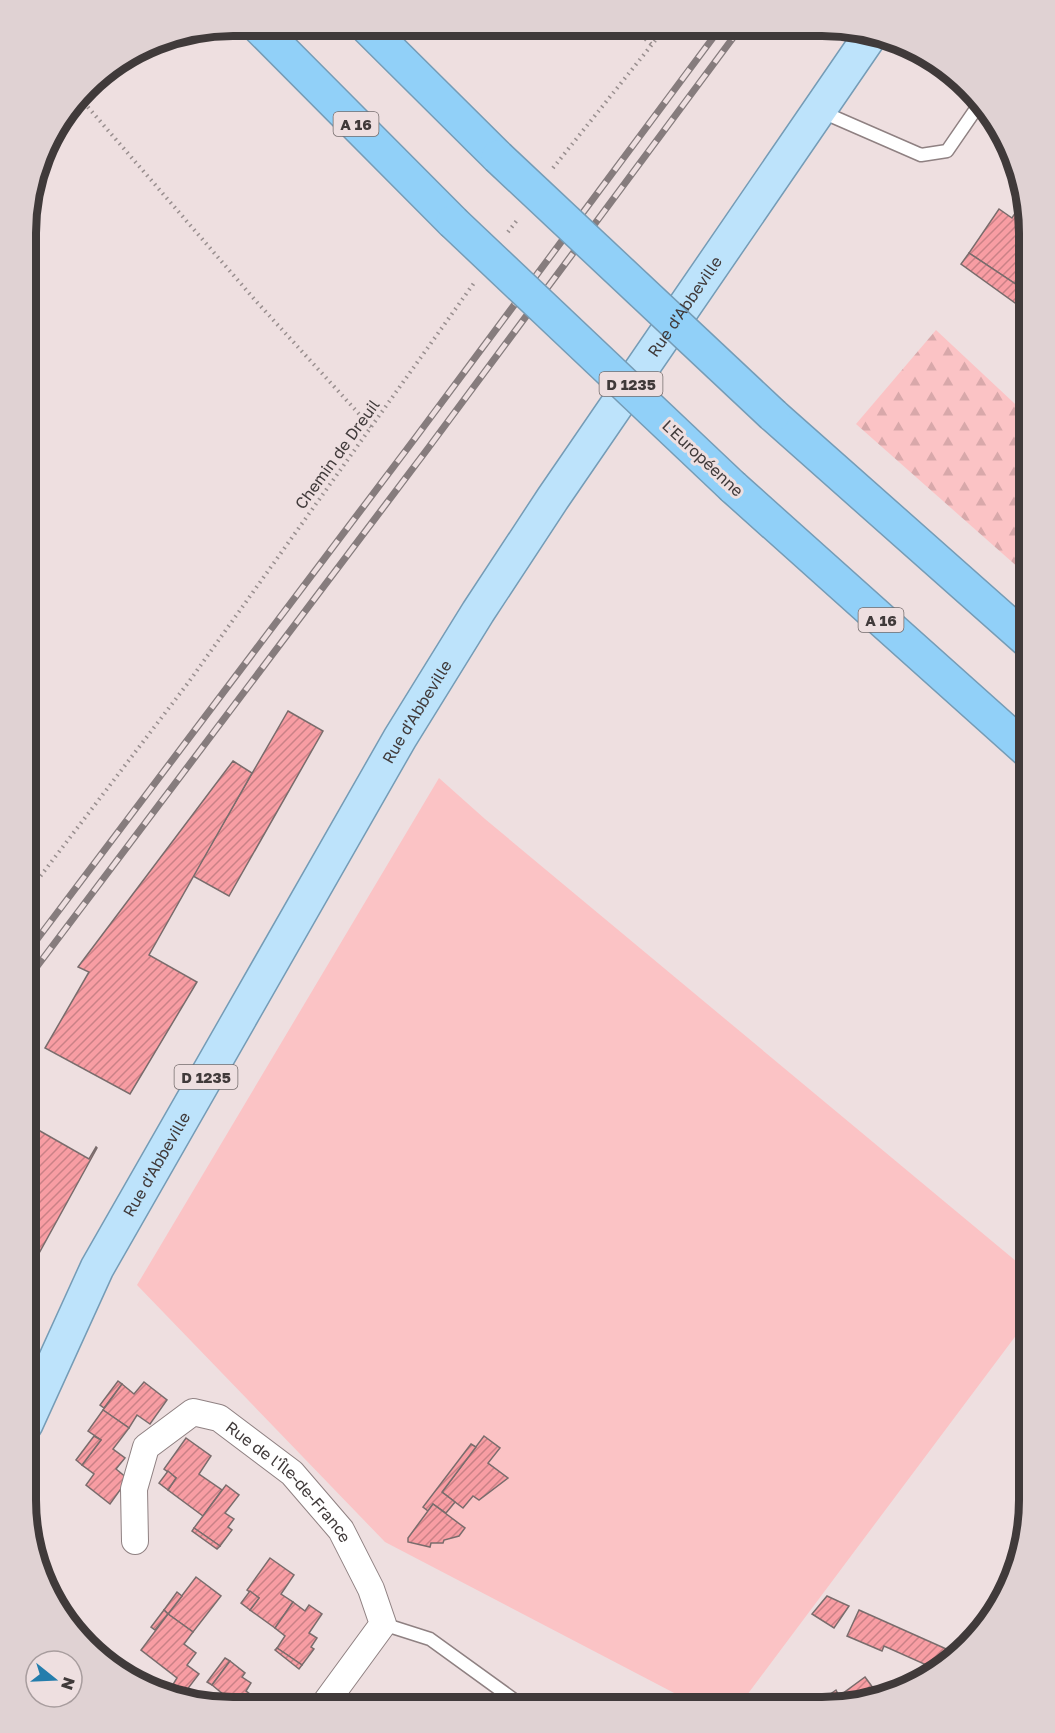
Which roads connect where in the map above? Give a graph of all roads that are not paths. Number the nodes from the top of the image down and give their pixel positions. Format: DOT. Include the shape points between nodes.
graph roads {
  1 [pos="268,36"];
  2 [pos="376,36"];
  3 [pos="866,42"];
  4 [pos="818,110"];
  5 [pos="975,110"];
  6 [pos="1019,633"];
  7 [pos="1019,743"];
  8 [pos="36,1402"];
  9 [pos="135,1541"];
  10 [pos="383,1624"];
  11 [pos="330,1697"];
  12 [pos="510,1697"];
  1 -- 7 [label="highway, L'Européenne / A 16, bridge" via="453,222 733,487"];
  2 -- 6 [label="highway, bridge" via="498,157 773,415"];
  3 -- 4 [label="main road, Rue d'Abbeville / D 1235"];
  4 -- 5 [label="lane" via="921,155 946,151"];
  4 -- 8 [label="main road, Rue d'Abbeville / D 1235" via="553,498 400,738 97,1268"];
  9 -- 10 [label="street, Rue de l'Île-de-France" via="134,1489 146,1447 193,1412 219,1418 292,1473 341,1530 371,1589"];
  10 -- 11 [label="street"];
  10 -- 12 [label="lane" via="430,1639"];
}
